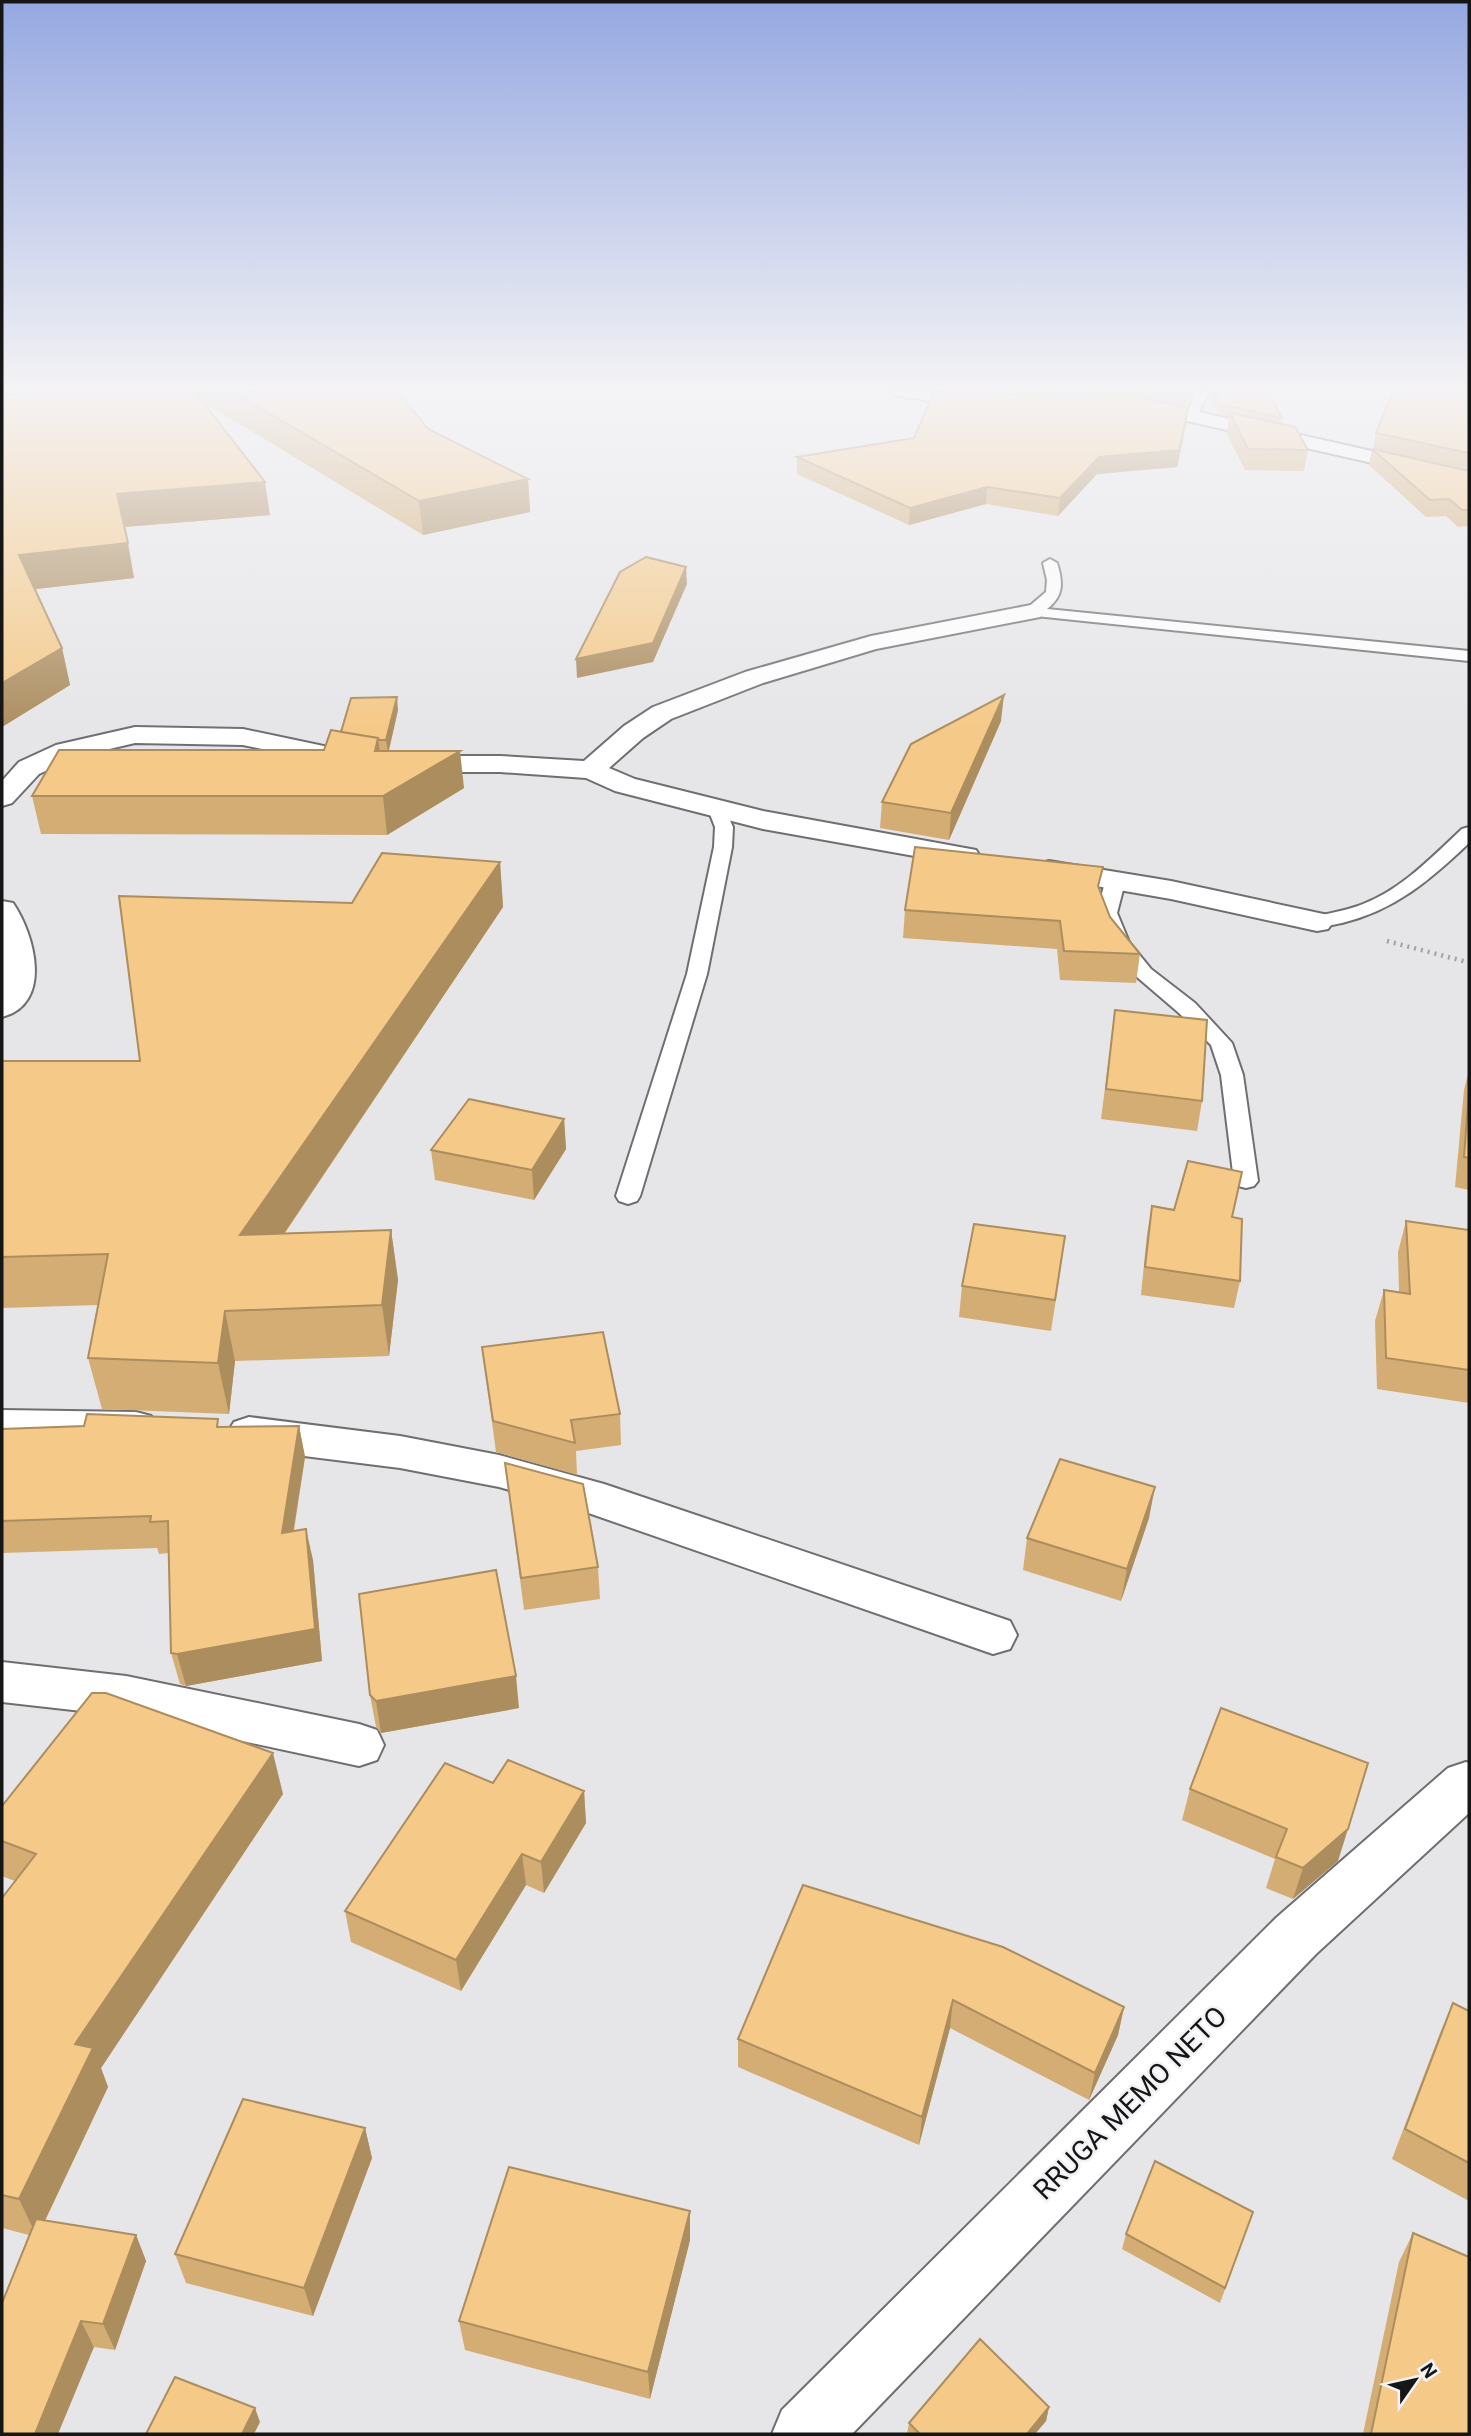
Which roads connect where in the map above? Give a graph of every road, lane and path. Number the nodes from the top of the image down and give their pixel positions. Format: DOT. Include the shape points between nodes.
graph roads {
  1 [pos="1050,563"];
  2 [pos="1031,612"];
  3 [pos="1469,656"];
  4 [pos="591,770"];
  5 [pos="2,797"];
  6 [pos="717,809"];
  7 [pos="1469,833"];
  8 [pos="1115,881"];
  9 [pos="2,910"];
  10 [pos="1317,922"];
  11 [pos="1467,962"];
  12 [pos="2,1007"];
  13 [pos="1246,1181"];
  14 [pos="628,1196"];
  15 [pos="2,1425"];
  16 [pos="993,1635"];
  17 [pos="2,1682"];
  18 [pos="359,1745"];
  19 [pos="1466,1784"];
  20 [pos="806,2434"];
  1 -- 2 [label="lane" via="1057,582 1045,605"];
  2 -- 3 [label="lane"];
  2 -- 4 [label="street" via="924,631 745,680 660,714"];
  4 -- 5 [label="street" via="500,764 371,764 243,737 135,735 66,751 41,762 29,768"];
  4 -- 6 [label="street" via="625,785"];
  6 -- 8 [label="street"];
  6 -- 14 [label="lane" via="724,827 723,846 697,974"];
  7 -- 10 [label="lane" via="1420,878 1381,904"];
  8 -- 10 [label="street"];
  8 -- 13 [label="lane" via="1107,913 1119,944 1221,1043 1232,1076"];
  9 -- 12 [label="street" via="17,948 21,974"];
  10 -- 11 [label="path"];
  15 -- 16 [label="street" via="287,1436 499,1471 588,1496"];
  17 -- 18 [label="street" via="126,1696"];
  19 -- 20 [label="street, RRUGA MEMO NETO" via="1296,1936"];
}
